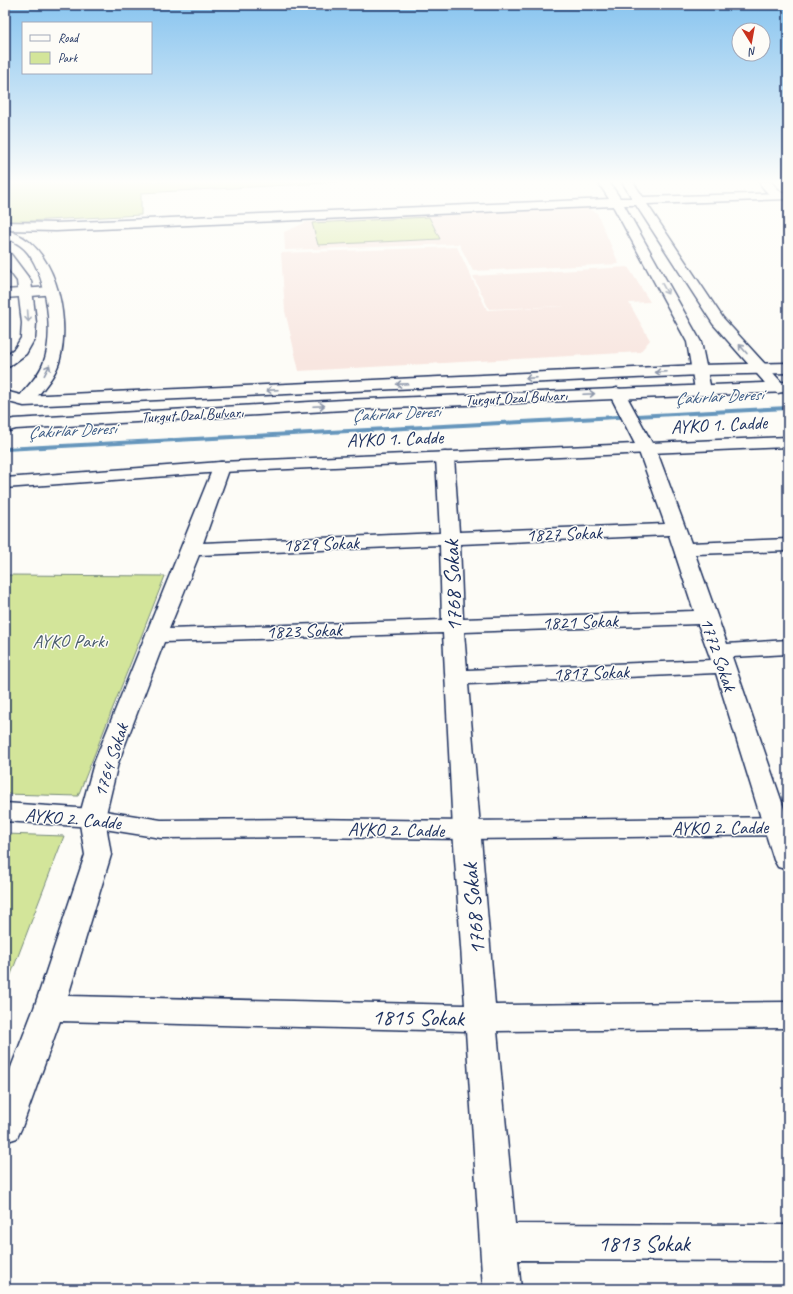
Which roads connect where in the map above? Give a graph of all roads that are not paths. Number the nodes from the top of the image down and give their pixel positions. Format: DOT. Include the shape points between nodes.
graph roads {
  1 [pos="24,242"];
  2 [pos="639,242"];
  3 [pos="666,242"];
  4 [pos="5,256"];
  5 [pos="50,291"];
  6 [pos="26,293"];
  7 [pos="5,294"];
  8 [pos="5,363"];
  9 [pos="788,368"];
  10 [pos="760,369"];
  11 [pos="700,370"];
  12 [pos="783,387"];
  13 [pos="703,390"];
  14 [pos="617,393"];
  15 [pos="5,396"];
  16 [pos="24,401"];
  17 [pos="8,427"];
  18 [pos="788,442"];
  19 [pos="647,449"];
  20 [pos="445,457"];
  21 [pos="221,467"];
  22 [pos="5,483"];
  23 [pos="677,529"];
  24 [pos="450,538"];
  25 [pos="788,545"];
  26 [pos="191,549"];
  27 [pos="684,549"];
  28 [pos="707,617"];
  29 [pos="453,625"];
  30 [pos="155,636"];
  31 [pos="788,647"];
  32 [pos="721,659"];
  33 [pos="457,677"];
  34 [pos="5,812"];
  35 [pos="92,818"];
  36 [pos="782,826"];
  37 [pos="466,830"];
  38 [pos="788,860"];
  39 [pos="49,1008"];
  40 [pos="788,1015"];
  41 [pos="481,1018"];
  42 [pos="5,1127"];
  43 [pos="500,1242"];
  44 [pos="788,1243"];
  45 [pos="502,1289"];
  1 -- 5 [label="street" via="33,250"];
  2 -- 11 [label="street, one-way" via="694,342"];
  10 -- 3 [label="street, one-way" via="718,321"];
  4 -- 6 [label="street" via="24,281"];
  5 -- 6 [label="street"];
  16 -- 5 [label="street, one-way" via="46,373 53,358 56,330"];
  6 -- 7 [label="street"];
  6 -- 8 [label="street, one-way" via="28,338 21,351"];
  9 -- 10 [label="street, Turgut Ozal Bulvarı"];
  10 -- 11 [label="street, Turgut Ozal Bulvarı"];
  10 -- 12 [label="street"];
  11 -- 13 [label="street"];
  11 -- 16 [label="street, Turgut Ozal Bulvarı, one-way"];
  12 -- 13 [label="street, Turgut Ozal Bulvarı"];
  13 -- 14 [label="street, Turgut Ozal Bulvarı"];
  17 -- 14 [label="street, Turgut Ozal Bulvarı, one-way" via="336,405"];
  14 -- 19 [label="street, 1772 Sokak"];
  15 -- 16 [label="street, Turgut Ozal Bulvarı"];
  16 -- 17 [label="street" via="29,411 26,417"];
  18 -- 19 [label="street, AYKO 1. Cadde"];
  19 -- 20 [label="street, AYKO 1. Cadde"];
  19 -- 23 [label="street, 1772 Sokak"];
  20 -- 21 [label="street, AYKO 1. Cadde"];
  20 -- 24 [label="street, 1768 Sokak"];
  21 -- 22 [label="street, AYKO 1. Cadde"];
  21 -- 26 [label="street, 1764 Sokak"];
  23 -- 24 [label="street, 1827 Sokak"];
  23 -- 27 [label="street, 1772 Sokak"];
  24 -- 26 [label="street, 1829 Sokak"];
  24 -- 29 [label="street, 1768 Sokak"];
  25 -- 27 [label="street"];
  26 -- 30 [label="street, 1764 Sokak"];
  27 -- 28 [label="street, 1772 Sokak"];
  28 -- 29 [label="street, 1821 Sokak"];
  28 -- 32 [label="street, 1772 Sokak"];
  29 -- 30 [label="street, 1823 Sokak"];
  29 -- 33 [label="street, 1768 Sokak"];
  30 -- 35 [label="street, 1764 Sokak" via="106,763"];
  31 -- 32 [label="street, 1817 Sokak"];
  32 -- 33 [label="street, 1817 Sokak"];
  32 -- 36 [label="street, 1772 Sokak"];
  33 -- 37 [label="street, 1768 Sokak"];
  34 -- 35 [label="street, AYKO 2. Cadde"];
  35 -- 37 [label="street, AYKO 2. Cadde" via="161,829"];
  35 -- 39 [label="street, 1764 Sokak" via="98,855"];
  36 -- 37 [label="street, AYKO 2. Cadde"];
  36 -- 38 [label="street, 1772 Sokak"];
  37 -- 41 [label="street, 1768 Sokak"];
  39 -- 41 [label="street, 1815 Sokak"];
  39 -- 42 [label="street, 1764 Sokak"];
  40 -- 41 [label="street, 1815 Sokak"];
  41 -- 43 [label="street, 1768 Sokak"];
  43 -- 44 [label="street, 1813 Sokak"];
  43 -- 45 [label="street, 1768 Sokak"];
}
